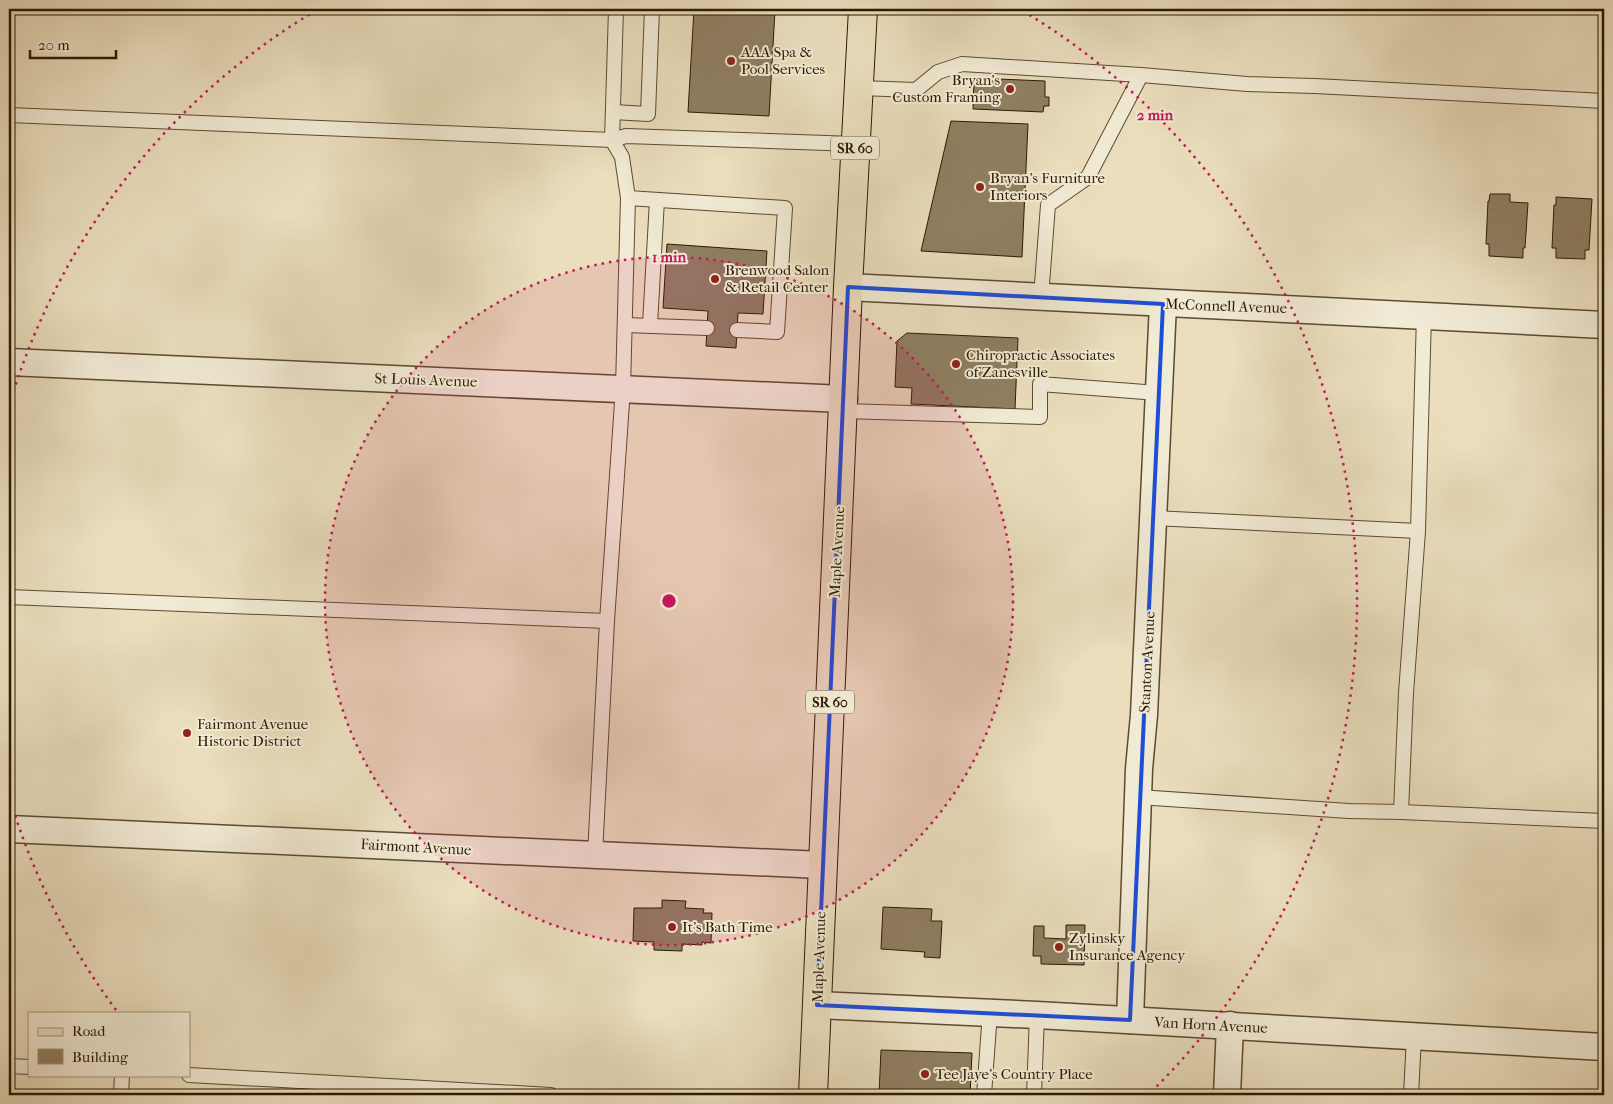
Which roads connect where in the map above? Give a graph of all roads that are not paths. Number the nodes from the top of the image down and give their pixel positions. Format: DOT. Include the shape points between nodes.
graph roads {
  1 [pos="616,9"];
  2 [pos="652,9"];
  3 [pos="863,9"];
  4 [pos="1141,75"];
  5 [pos="859,88"];
  6 [pos="1604,101"];
  7 [pos="613,112"];
  8 [pos="9,115"];
  9 [pos="612,140"];
  10 [pos="855,144"];
  11 [pos="628,198"];
  12 [pos="657,200"];
  13 [pos="848,287"];
  14 [pos="1041,297"];
  15 [pos="1163,304"];
  16 [pos="1424,316"];
  17 [pos="625,324"];
  18 [pos="1604,325"];
  19 [pos="650,326"];
  20 [pos="707,328"];
  21 [pos="737,330"];
  22 [pos="9,362"];
  23 [pos="623,388"];
  24 [pos="1158,393"];
  25 [pos="844,405"];
  26 [pos="1153,518"];
  27 [pos="1418,531"];
  28 [pos="9,597"];
  29 [pos="606,621"];
  30 [pos="1138,797"];
  31 [pos="1401,812"];
  32 [pos="1604,821"];
  33 [pos="9,829"];
  34 [pos="595,855"];
  35 [pos="822,865"];
  36 [pos="817,1005"];
  37 [pos="990,1012"];
  38 [pos="1037,1015"];
  39 [pos="1130,1020"];
  40 [pos="1230,1025"];
  41 [pos="1414,1037"];
  42 [pos="1604,1047"];
  43 [pos="9,1066"];
  44 [pos="28,1067"];
  45 [pos="190,1075"];
  46 [pos="122,1076"];
  47 [pos="121,1095"];
  48 [pos="551,1095"];
  49 [pos="813,1095"];
  50 [pos="984,1095"];
  51 [pos="1034,1095"];
  52 [pos="1227,1095"];
  53 [pos="1411,1095"];
  1 -- 7 [label="lane"];
  2 -- 7 [label="lane" via="648,114"];
  3 -- 5 [label="main road, Maple Avenue / SR 60"];
  4 -- 5 [label="lane" via="962,64 938,72 916,90"];
  4 -- 6 [label="lane" via="1247,84"];
  4 -- 14 [label="lane" via="1088,177 1048,205"];
  5 -- 10 [label="main road, Maple Avenue / SR 60"];
  7 -- 9 [label="lane"];
  8 -- 9 [label="lane"];
  9 -- 10 [label="lane" via="626,136"];
  9 -- 11 [label="lane" via="622,157"];
  10 -- 13 [label="main road, Maple Avenue / SR 60"];
  11 -- 12 [label="lane"];
  11 -- 17 [label="lane"];
  12 -- 19 [label="lane"];
  12 -- 21 [label="lane" via="785,208 778,332"];
  13 -- 14 [label="street, McConnell Avenue"];
  13 -- 25 [label="main road, Maple Avenue / SR 60"];
  14 -- 15 [label="street, McConnell Avenue"];
  15 -- 16 [label="street, McConnell Avenue"];
  15 -- 24 [label="street, Stanton Avenue"];
  16 -- 18 [label="street, McConnell Avenue"];
  16 -- 27 [label="lane"];
  17 -- 19 [label="lane"];
  17 -- 23 [label="lane"];
  19 -- 20 [label="lane"];
  22 -- 23 [label="street, St Louis Avenue"];
  23 -- 25 [label="street, St Louis Avenue"];
  23 -- 29 [label="lane"];
  24 -- 25 [label="lane" via="1040,384 1040,417"];
  24 -- 26 [label="street, Stanton Avenue"];
  25 -- 35 [label="main road, Maple Avenue / SR 60"];
  26 -- 27 [label="lane"];
  26 -- 30 [label="street, Stanton Avenue"];
  27 -- 31 [label="lane"];
  28 -- 29 [label="lane"];
  29 -- 34 [label="lane"];
  30 -- 31 [label="lane"];
  30 -- 39 [label="street, Stanton Avenue"];
  31 -- 32 [label="lane"];
  33 -- 34 [label="street, Fairmont Avenue"];
  34 -- 35 [label="street, Fairmont Avenue"];
  35 -- 36 [label="main road, Maple Avenue / SR 60"];
  36 -- 37 [label="street, Van Horn Avenue"];
  36 -- 49 [label="main road, Maple Avenue / SR 60"];
  37 -- 38 [label="street, Van Horn Avenue"];
  37 -- 50 [label="lane"];
  38 -- 39 [label="street, Van Horn Avenue"];
  38 -- 51 [label="lane"];
  39 -- 40 [label="street, Van Horn Avenue"];
  40 -- 41 [label="street, Van Horn Avenue"];
  40 -- 52 [label="street"];
  41 -- 42 [label="street, Van Horn Avenue"];
  41 -- 53 [label="lane"];
  43 -- 44 [label="lane"];
  45 -- 48 [label="lane"];
  46 -- 47 [label="lane"];
}
